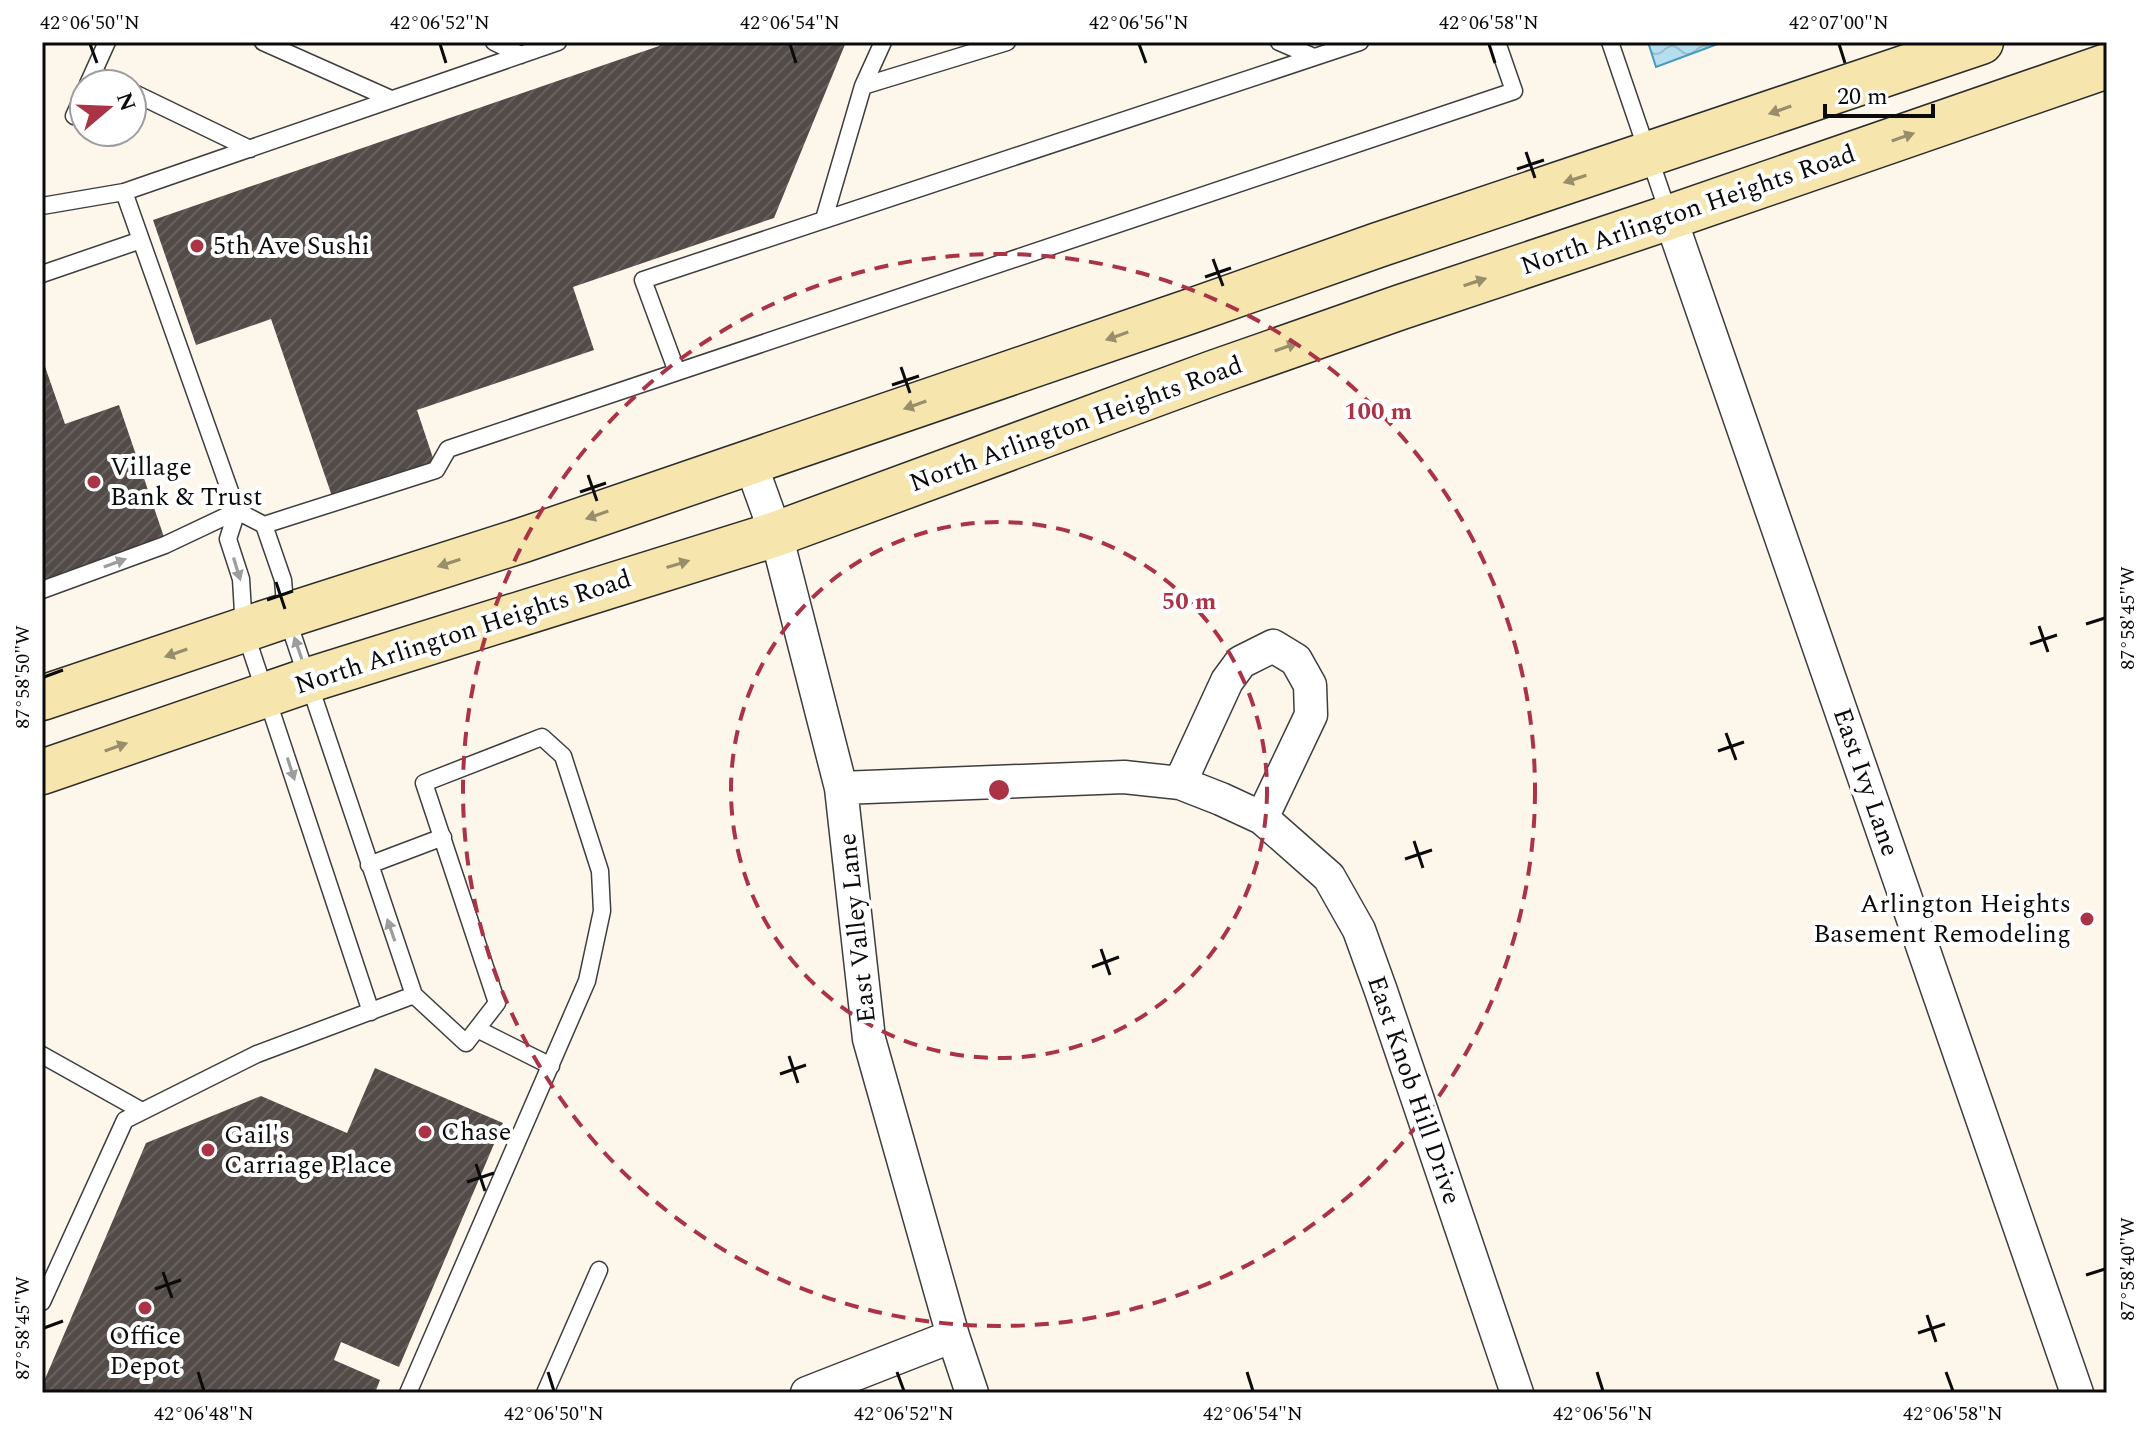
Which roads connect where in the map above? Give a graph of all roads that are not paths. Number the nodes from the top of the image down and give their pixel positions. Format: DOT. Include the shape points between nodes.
graph roads {
  1 [pos="107,42"];
  2 [pos="263,42"];
  3 [pos="494,42"];
  4 [pos="558,42"];
  5 [pos="883,42"];
  6 [pos="1007,42"];
  7 [pos="1279,42"];
  8 [pos="1360,42"];
  9 [pos="1497,42"];
  10 [pos="1610,42"];
  11 [pos="1981,42"];
  12 [pos="521,55"];
  13 [pos="1314,57"];
  14 [pos="2107,66"];
  15 [pos="95,68"];
  16 [pos="863,86"];
  17 [pos="391,99"];
  18 [pos="148,100"];
  19 [pos="250,149"];
  20 [pos="1649,154"];
  21 [pos="124,192"];
  22 [pos="42,206"];
  23 [pos="1670,217"];
  24 [pos="824,219"];
  25 [pos="141,240"];
  26 [pos="42,274"];
  27 [pos="677,372"];
  28 [pos="750,462"];
  29 [pos="237,511"];
  30 [pos="264,525"];
  31 [pos="776,534"];
  32 [pos="42,590"];
  33 [pos="286,615"];
  34 [pos="244,629"];
  35 [pos="309,680"];
  36 [pos="267,695"];
  37 [pos="42,698"];
  38 [pos="42,772"];
  39 [pos="1180,783"];
  40 [pos="841,788"];
  41 [pos="1262,818"];
  42 [pos="443,837"];
  43 [pos="369,865"];
  44 [pos="414,995"];
  45 [pos="371,1012"];
  46 [pos="477,1029"];
  47 [pos="42,1055"];
  48 [pos="551,1066"];
  49 [pos="142,1111"];
  50 [pos="599,1270"];
  51 [pos="42,1302"];
  52 [pos="953,1336"];
  53 [pos="408,1393"];
  54 [pos="545,1393"];
  55 [pos="807,1393"];
  56 [pos="972,1393"];
  57 [pos="1517,1393"];
  58 [pos="2077,1393"];
  1 -- 15 [label="lane"];
  2 -- 17 [label="lane"];
  3 -- 12 [label="lane"];
  4 -- 12 [label="lane"];
  5 -- 16 [label="lane"];
  6 -- 16 [label="lane"];
  7 -- 13 [label="lane"];
  8 -- 13 [label="lane"];
  9 -- 27 [label="lane" via="1514,91"];
  10 -- 20 [label="lane"];
  11 -- 20 [label="main road, one-way"];
  12 -- 17 [label="lane"];
  13 -- 24 [label="lane"];
  23 -- 14 [label="main road, North Arlington Heights Road, one-way"];
  16 -- 24 [label="lane"];
  17 -- 19 [label="lane"];
  18 -- 19 [label="lane"];
  19 -- 21 [label="lane"];
  20 -- 23 [label="lane"];
  20 -- 28 [label="main road, one-way"];
  21 -- 22 [label="lane"];
  21 -- 25 [label="lane"];
  31 -- 23 [label="main road, North Arlington Heights Road, one-way" via="1227,368"];
  23 -- 58 [label="street, East Ivy Lane"];
  24 -- 27 [label="lane" via="643,280"];
  25 -- 26 [label="lane"];
  25 -- 29 [label="lane"];
  27 -- 30 [label="lane" via="448,449 436,470"];
  28 -- 31 [label="street, East Valley Lane"];
  28 -- 33 [label="main road, one-way"];
  29 -- 30 [label="lane"];
  32 -- 29 [label="lane, one-way" via="165,545"];
  29 -- 34 [label="lane, one-way" via="228,539 241,579"];
  30 -- 33 [label="lane" via="283,580"];
  35 -- 31 [label="main road, North Arlington Heights Road, one-way"];
  31 -- 40 [label="street, East Valley Lane"];
  33 -- 34 [label="main road"];
  35 -- 33 [label="lane, one-way"];
  34 -- 36 [label="lane"];
  34 -- 37 [label="main road, one-way"];
  35 -- 36 [label="main road, North Arlington Heights Road"];
  35 -- 43 [label="lane"];
  38 -- 36 [label="main road, North Arlington Heights Road, one-way"];
  36 -- 45 [label="lane, one-way"];
  39 -- 40 [label="street, East Knob Hill Drive" via="1124,777"];
  39 -- 41 [label="street, East Knob Hill Drive"];
  39 -- 41 [label="street" via="1227,681 1241,662 1273,646 1296,660 1303,672 1310,685 1311,715"];
  40 -- 52 [label="street, East Valley Lane" via="869,1039"];
  41 -- 57 [label="street, East Knob Hill Drive" via="1329,877 1359,930"];
  42 -- 43 [label="lane"];
  42 -- 46 [label="lane" via="497,1003"];
  42 -- 48 [label="lane" via="424,783 542,737 563,756 600,871 602,911 587,981"];
  44 -- 43 [label="lane, one-way"];
  44 -- 45 [label="lane"];
  44 -- 46 [label="lane" via="466,1043"];
  45 -- 49 [label="lane" via="257,1054"];
  46 -- 48 [label="lane"];
  47 -- 49 [label="lane"];
  48 -- 53 [label="lane"];
  49 -- 51 [label="lane" via="125,1120"];
  50 -- 54 [label="lane"];
  52 -- 55 [label="street"];
  52 -- 56 [label="street, East Valley Lane"];
}
